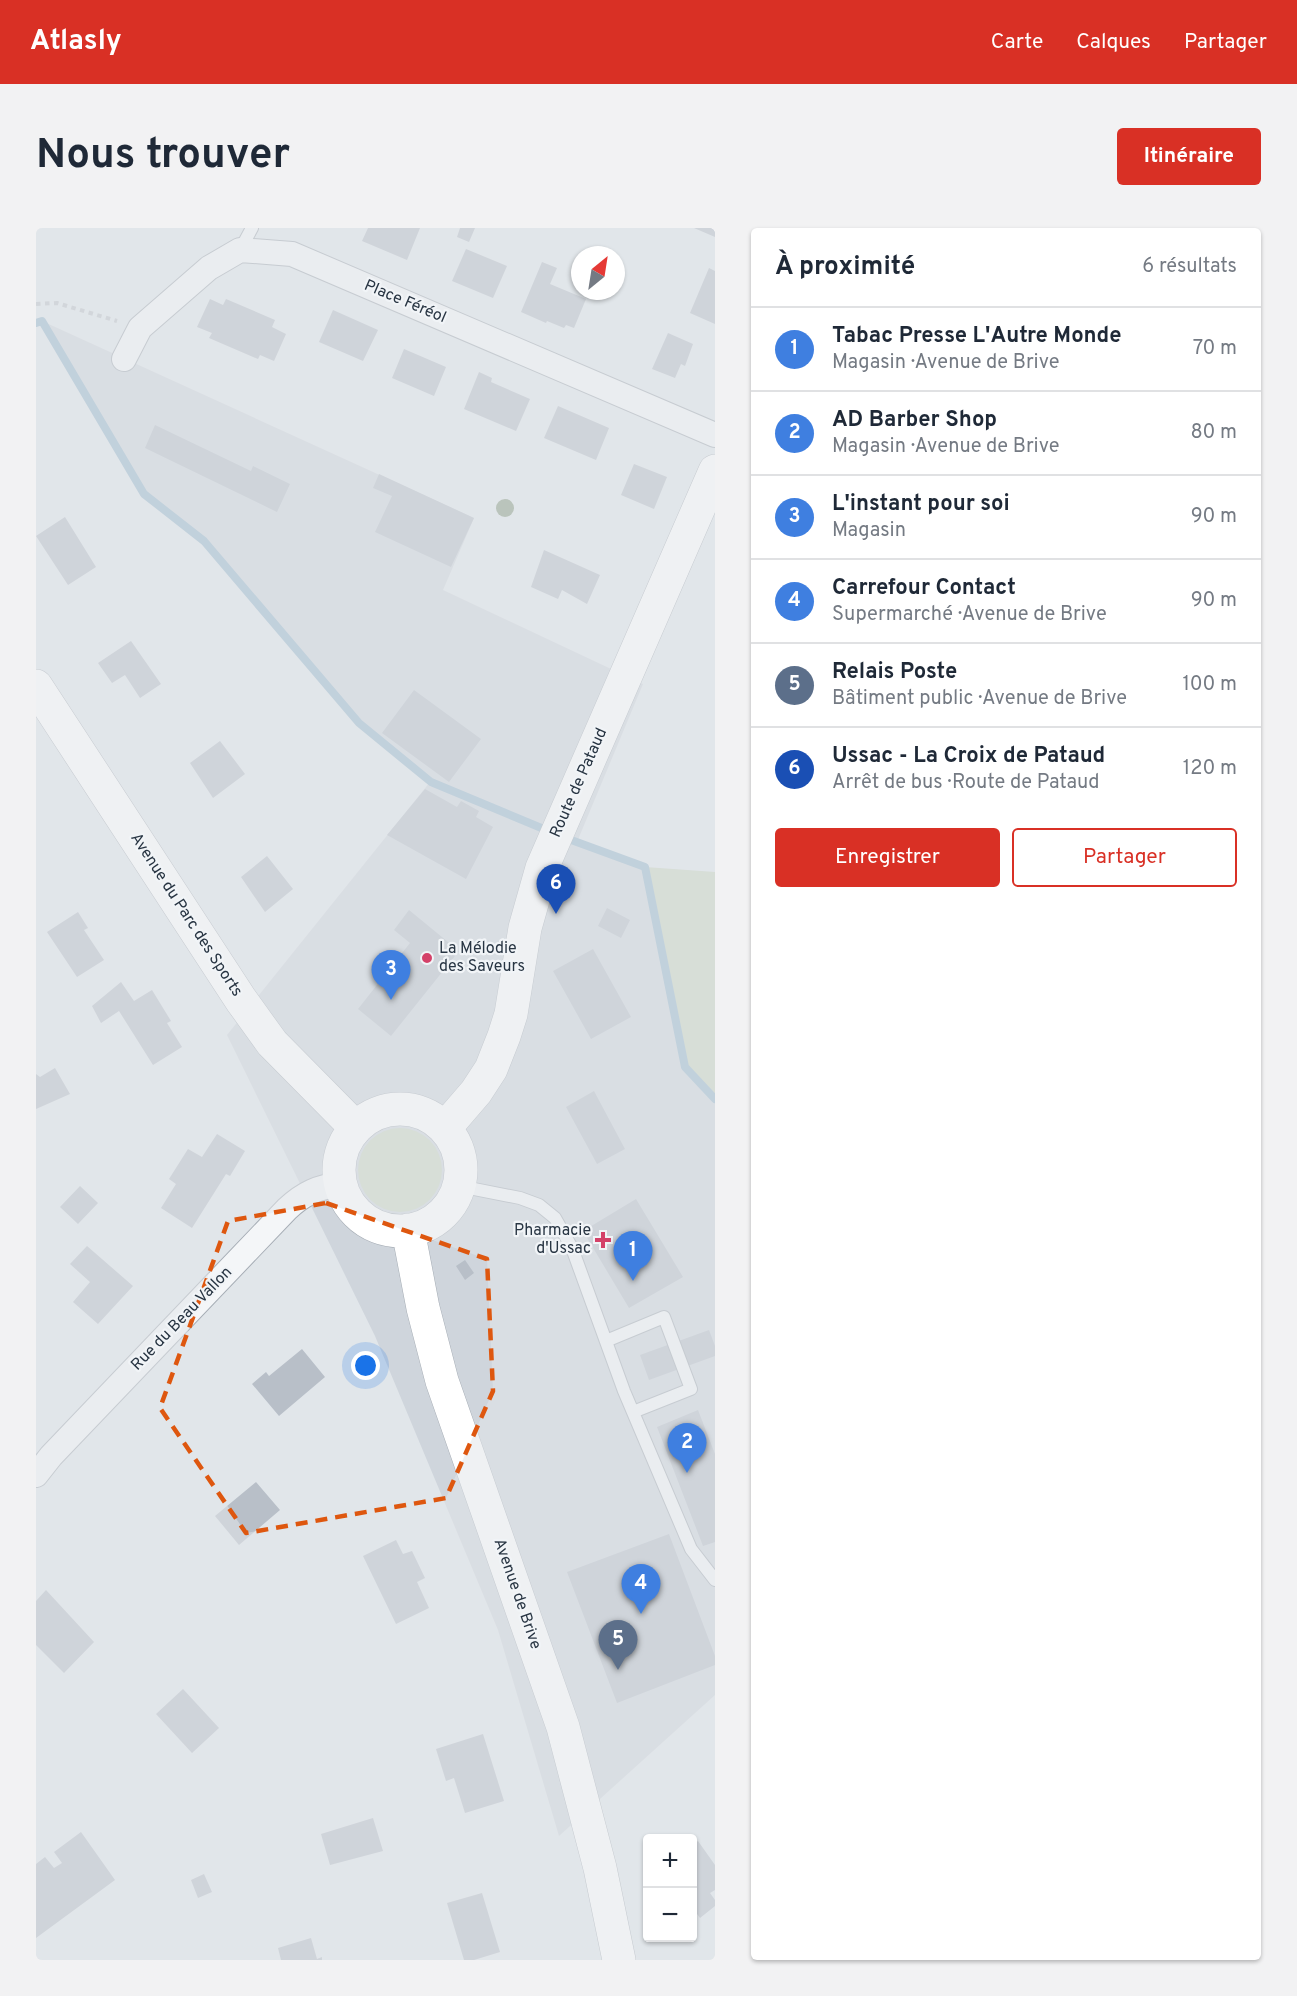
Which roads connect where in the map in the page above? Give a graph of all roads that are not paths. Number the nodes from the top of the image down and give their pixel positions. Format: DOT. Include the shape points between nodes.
graph roads {
  1 [pos="252,228"];
  2 [pos="240,250"];
  3 [pos="124,358"];
  4 [pos="715,435"];
  5 [pos="715,471"];
  6 [pos="36,686"];
  7 [pos="356,1128"];
  8 [pos="445,1128"];
  9 [pos="341,1184"];
  10 [pos="459,1186"];
  11 [pos="408,1230"];
  12 [pos="606,1341"];
  13 [pos="633,1412"];
  14 [pos="36,1475"];
  15 [pos="715,1580"];
  16 [pos="619,1960"];
  1 -- 2 [label="lane"];
  2 -- 3 [label="street" via="209,268 140,328"];
  2 -- 4 [label="street, Place Féréol" via="292,254"];
  5 -- 8 [label="street, Route de Pataud" via="556,836 530,908 511,1014 491,1069"];
  6 -- 7 [label="street, Avenue du Parc des Sports" via="272,1043"];
  7 -- 8 [label="street" via="371,1116 390,1110 410,1110"];
  7 -- 9 [label="street" via="339,1164"];
  8 -- 10 [label="street" via="461,1161"];
  9 -- 11 [label="street" via="346,1198 365,1220 393,1231"];
  9 -- 14 [label="street, Rue du Beau Vallon" via="321,1186 303,1194 287,1209"];
  10 -- 11 [label="street" via="449,1207 431,1223"];
  10 -- 12 [label="lane" via="520,1198 539,1205 555,1218 572,1248"];
  11 -- 16 [label="street, Avenue de Brive" via="442,1382 563,1727 600,1868"];
  12 -- 13 [label="lane"];
  12 -- 13 [label="lane" via="664,1317 691,1389"];
  13 -- 15 [label="lane" via="692,1549"];
}
